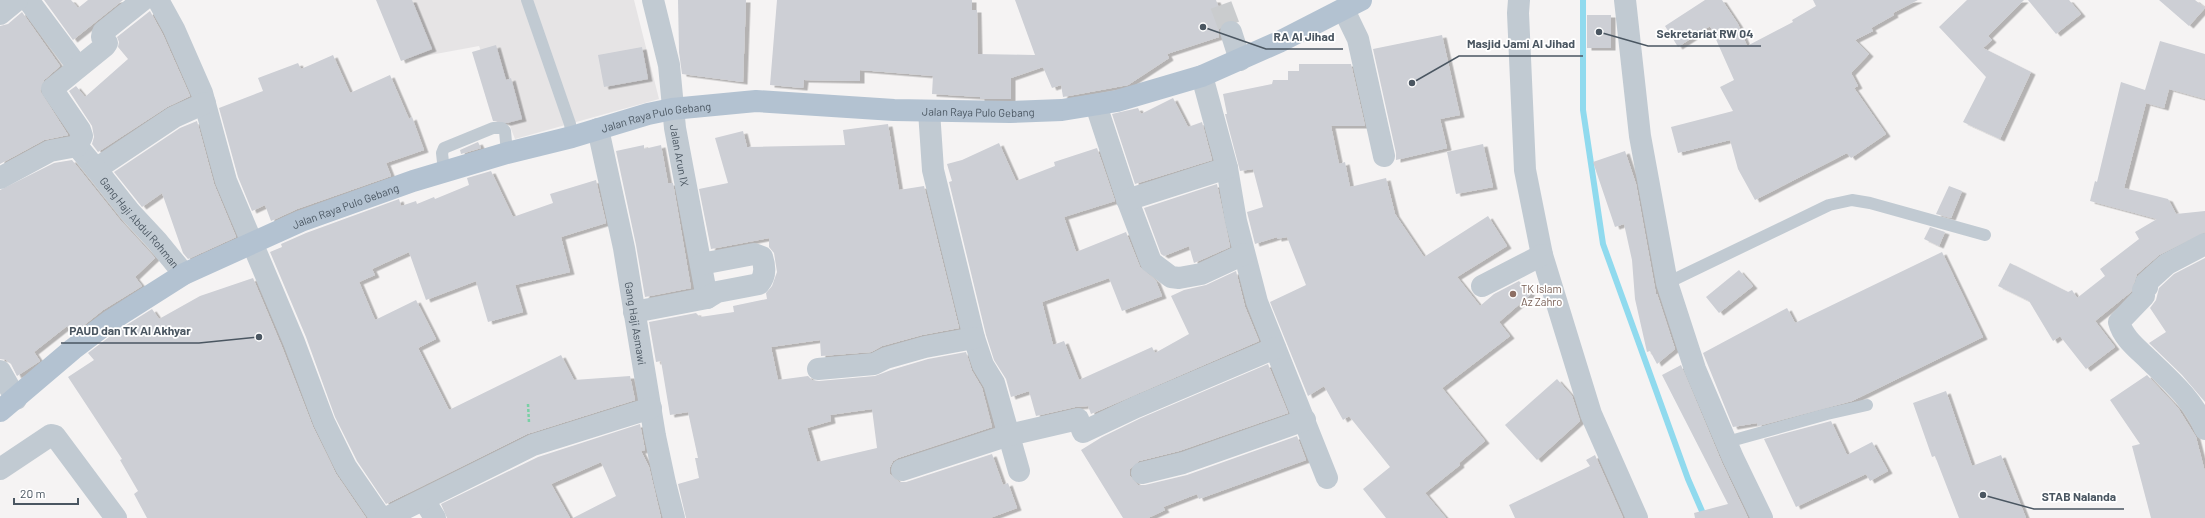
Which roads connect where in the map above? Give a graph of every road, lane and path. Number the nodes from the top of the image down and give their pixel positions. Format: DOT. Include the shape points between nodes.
graph roads {
  1 [pos="17,0"];
  2 [pos="28,0"];
  3 [pos="143,0"];
  4 [pos="158,0"];
  5 [pos="527,0"];
  6 [pos="653,0"];
  7 [pos="1519,0"];
  8 [pos="1626,0"];
  9 [pos="1353,5"];
  10 [pos="0,14"];
  11 [pos="1231,32"];
  12 [pos="1240,60"];
  13 [pos="78,67"];
  14 [pos="1202,76"];
  15 [pos="205,103"];
  16 [pos="1096,105"];
  17 [pos="672,109"];
  18 [pos="929,111"];
  19 [pos="598,129"];
  20 [pos="572,137"];
  21 [pos="77,146"];
  22 [pos="1384,156"];
  23 [pos="1227,168"];
  24 [pos="96,169"];
  25 [pos="0,178"];
  26 [pos="1127,200"];
  27 [pos="1986,235"];
  28 [pos="253,243"];
  29 [pos="2205,244"];
  30 [pos="1244,254"];
  31 [pos="1542,255"];
  32 [pos="701,264"];
  33 [pos="184,274"];
  34 [pos="1667,283"];
  35 [pos="1482,286"];
  36 [pos="707,298"];
  37 [pos="634,312"];
  38 [pos="974,338"];
  39 [pos="1275,348"];
  40 [pos="818,369"];
  41 [pos="0,371"];
  42 [pos="8,405"];
  43 [pos="1867,405"];
  44 [pos="651,408"];
  45 [pos="1305,420"];
  46 [pos="2205,429"];
  47 [pos="1009,435"];
  48 [pos="1727,442"];
  49 [pos="0,469"];
  50 [pos="902,470"];
  51 [pos="1019,471"];
  52 [pos="1142,473"];
  53 [pos="1326,478"];
  54 [pos="429,509"];
  55 [pos="116,518"];
  56 [pos="381,518"];
  57 [pos="386,518"];
  58 [pos="674,518"];
  59 [pos="1638,518"];
  60 [pos="1762,518"];
  1 -- 10 [label="street"];
  2 -- 13 [label="street"];
  3 -- 13 [label="street" via="103,32 102,37 107,43 105,46"];
  4 -- 15 [label="street" via="189,62"];
  5 -- 20 [label="lane" via="570,124"];
  6 -- 17 [label="street, Jalan Arun IX" via="669,65"];
  7 -- 31 [label="street" via="1525,170"];
  8 -- 34 [label="street" via="1641,144"];
  9 -- 12 [label="main road, Jalan Raya Pulo Gebang"];
  9 -- 22 [label="street"];
  11 -- 12 [label="street"];
  12 -- 14 [label="main road, Jalan Raya Pulo Gebang"];
  13 -- 21 [label="street" via="52,89 80,130 82,136"];
  14 -- 16 [label="main road, Jalan Raya Pulo Gebang" via="1133,98"];
  14 -- 23 [label="street"];
  15 -- 24 [label="street" via="174,117"];
  15 -- 28 [label="street" via="222,167"];
  16 -- 18 [label="main road, Jalan Raya Pulo Gebang" via="1062,110 1015,112"];
  16 -- 26 [label="street"];
  17 -- 18 [label="main road, Jalan Raya Pulo Gebang" via="756,101"];
  17 -- 19 [label="main road, Jalan Raya Pulo Gebang"];
  17 -- 32 [label="street, Jalan Arun IX"];
  18 -- 38 [label="street" via="933,170"];
  19 -- 20 [label="main road, Jalan Raya Pulo Gebang"];
  19 -- 37 [label="street, Gang Haji Asmawi" via="624,248"];
  20 -- 28 [label="main road, Jalan Raya Pulo Gebang" via="412,181 301,222"];
  21 -- 24 [label="street, Gang Haji Abdul Rohman"];
  21 -- 25 [label="street" via="50,152"];
  23 -- 26 [label="street"];
  23 -- 30 [label="street"];
  24 -- 33 [label="street, Gang Haji Abdul Rohman"];
  26 -- 30 [label="street" via="1151,262 1171,277 1201,274"];
  27 -- 34 [label="lane" via="1852,200 1829,205 1806,215"];
  28 -- 33 [label="main road, Jalan Raya Pulo Gebang"];
  28 -- 56 [label="street" via="336,449"];
  29 -- 46 [label="street" via="2167,264 2146,283 2144,296 2119,322 2120,328 2132,344 2189,401 2200,415"];
  30 -- 39 [label="street" via="1257,302"];
  31 -- 35 [label="street"];
  31 -- 59 [label="street" via="1591,414"];
  32 -- 36 [label="street, Jalan Arun IX"];
  32 -- 36 [label="street" via="754,254 762,257 765,266 763,280 758,284 717,292"];
  33 -- 42 [label="main road, Jalan Raya Pulo Gebang" via="110,321"];
  34 -- 48 [label="street" via="1693,362"];
  36 -- 37 [label="street"];
  37 -- 44 [label="street, Gang Haji Asmawi"];
  38 -- 40 [label="street" via="925,347 874,364"];
  38 -- 47 [label="street" via="983,365 994,383"];
  39 -- 45 [label="street"];
  39 -- 47 [label="street" via="1083,432 1078,419"];
  41 -- 42 [label="street"];
  43 -- 48 [label="lane"];
  44 -- 54 [label="street" via="533,445"];
  44 -- 58 [label="street, Gang Haji Asmawi"];
  45 -- 52 [label="street" via="1183,463"];
  45 -- 53 [label="street"];
  47 -- 50 [label="street"];
  47 -- 51 [label="street"];
  48 -- 60 [label="street"];
  49 -- 55 [label="street" via="47,436 55,436"];
  54 -- 57 [label="street"];
}
